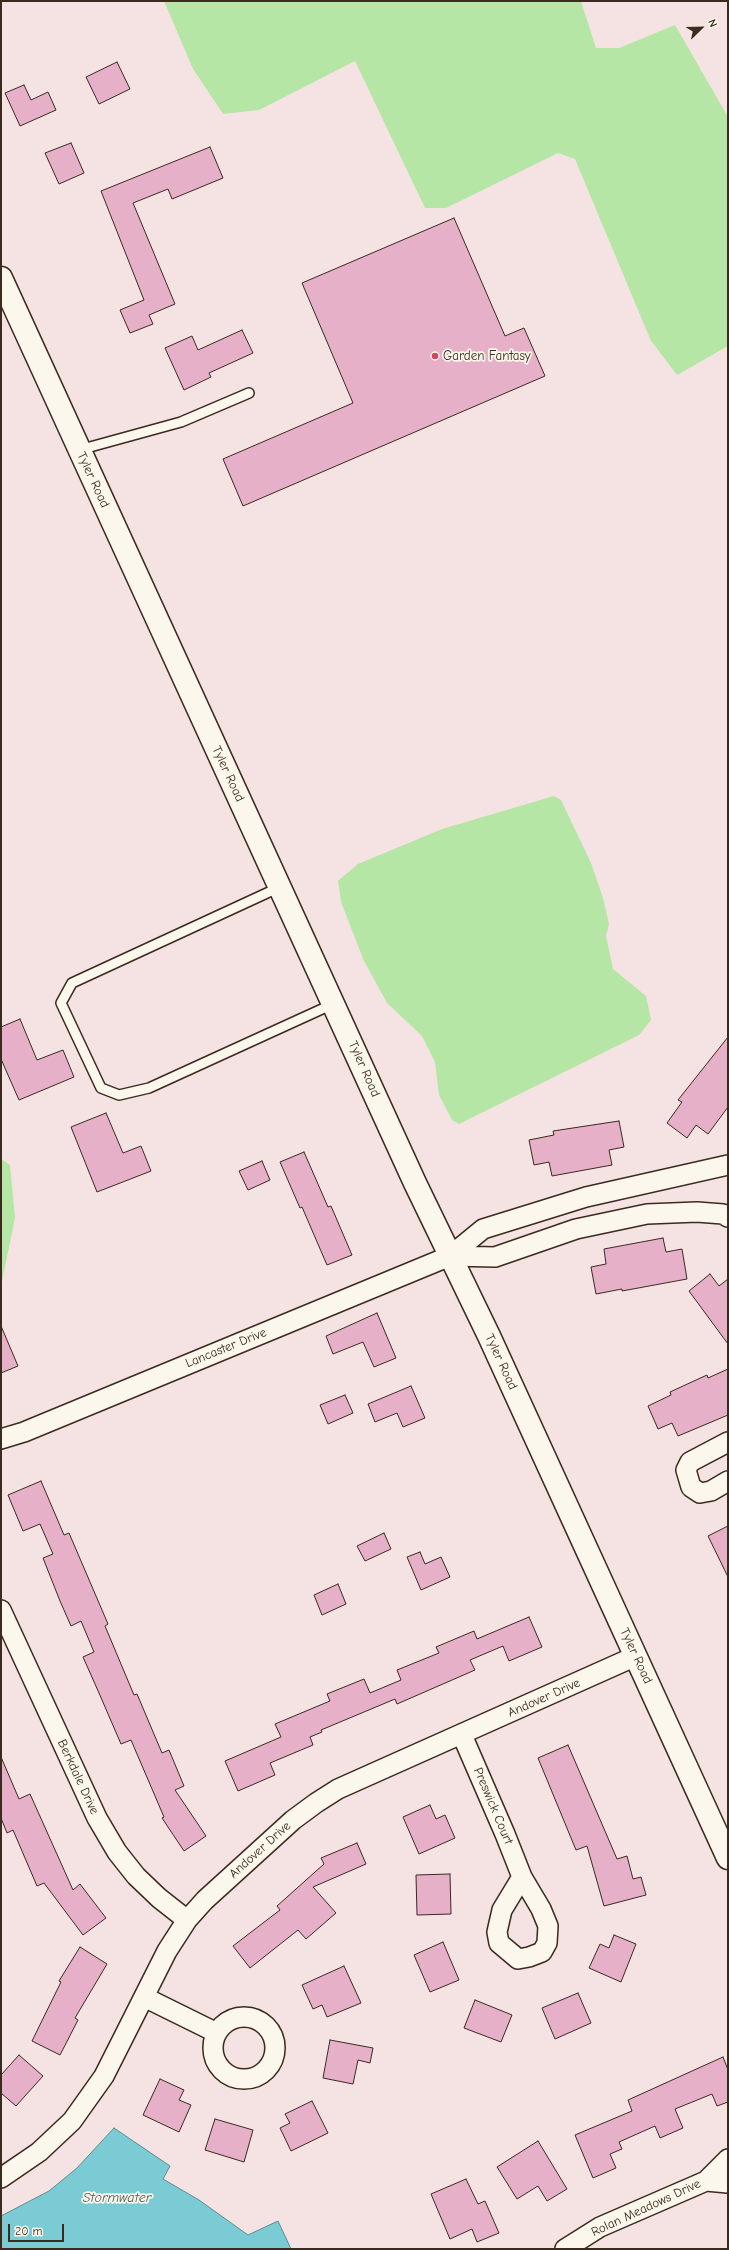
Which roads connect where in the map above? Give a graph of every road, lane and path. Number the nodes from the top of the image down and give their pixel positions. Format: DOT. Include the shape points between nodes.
graph roads {
  1 [pos="1,278"];
  2 [pos="249,393"];
  3 [pos="79,450"];
  4 [pos="280,887"];
  5 [pos="334,1003"];
  6 [pos="728,1165"];
  7 [pos="586,1197"];
  8 [pos="728,1217"];
  9 [pos="593,1226"];
  10 [pos="450,1256"];
  11 [pos="1,1439"];
  12 [pos="728,1442"];
  13 [pos="728,1481"];
  14 [pos="1,1610"];
  15 [pos="636,1656"];
  16 [pos="462,1735"];
  17 [pos="728,1858"];
  18 [pos="522,1877"];
  19 [pos="187,1920"];
  20 [pos="144,1997"];
  21 [pos="217,2033"];
  22 [pos="728,2159"];
  23 [pos="1,2178"];
  24 [pos="706,2181"];
  25 [pos="728,2183"];
  26 [pos="565,2249"];
  1 -- 3 [label="street, Tyler Road"];
  2 -- 3 [label="lane" via="181,422"];
  3 -- 4 [label="street, Tyler Road"];
  4 -- 5 [label="street, Tyler Road"];
  4 -- 5 [label="lane" via="72,983 61,1003 64,1010 101,1088 119,1095 149,1088"];
  5 -- 10 [label="street, Tyler Road"];
  6 -- 7 [label="street"];
  7 -- 9 [label="street"];
  7 -- 10 [label="street" via="483,1230"];
  8 -- 9 [label="street" via="723,1214 697,1212 647,1214"];
  9 -- 10 [label="street" via="576,1229 495,1257"];
  10 -- 11 [label="street, Lancaster Drive" via="24,1432"];
  10 -- 15 [label="street, Tyler Road"];
  12 -- 13 [label="street" via="690,1462 686,1470 691,1487 700,1493 711,1491"];
  14 -- 19 [label="street, Berkdale Drive" via="96,1818 117,1852 136,1876"];
  15 -- 16 [label="street, Andover Drive"];
  15 -- 17 [label="street, Tyler Road"];
  16 -- 18 [label="street, Preswick Court"];
  16 -- 19 [label="street, Andover Drive" via="338,1789 316,1803 293,1820 205,1900"];
  19 -- 20 [label="street, Andover Drive" via="167,1951"];
  20 -- 21 [label="street"];
  20 -- 23 [label="street, Andover Drive" via="104,2076 77,2115 39,2152"];
  22 -- 24 [label="street, Rolan Meadows Drive"];
  24 -- 25 [label="street, Rolan Meadows Drive"];
  24 -- 26 [label="street, Rolan Meadows Drive" via="600,2227"];
}
